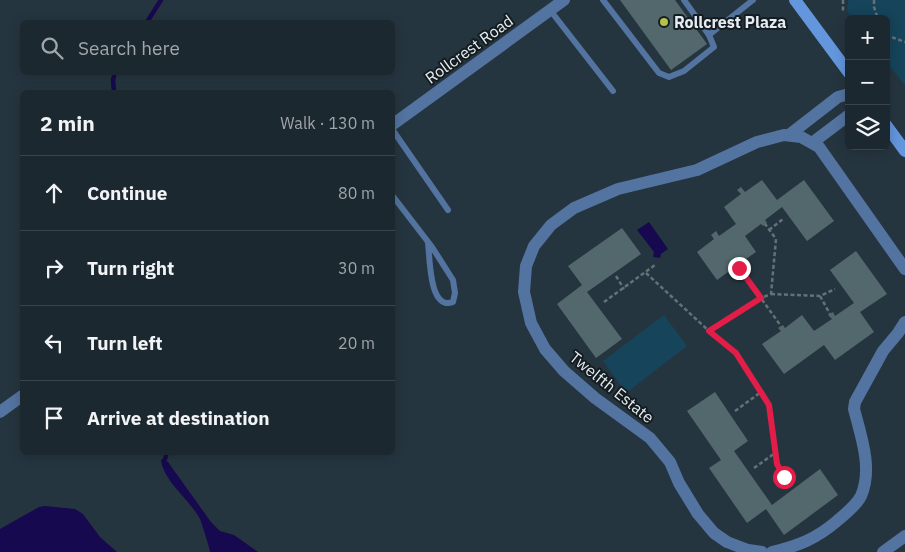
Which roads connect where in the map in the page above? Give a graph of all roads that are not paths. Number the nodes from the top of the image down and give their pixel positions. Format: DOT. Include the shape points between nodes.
graph roads {
  1 [pos="564,0"];
  2 [pos="604,0"];
  3 [pos="684,0"];
  4 [pos="753,0"];
  5 [pos="795,0"];
  6 [pos="550,10"];
  7 [pos="709,34"];
  8 [pos="845,68"];
  9 [pos="612,91"];
  10 [pos="845,95"];
  11 [pos="845,118"];
  12 [pos="395,122"];
  13 [pos="890,130"];
  14 [pos="395,133"];
  15 [pos="789,135"];
  16 [pos="812,143"];
  17 [pos="905,151"];
  18 [pos="395,199"];
  19 [pos="448,210"];
  20 [pos="428,243"];
  21 [pos="905,269"];
  22 [pos="905,322"];
  23 [pos="20,397"];
  24 [pos="0,412"];
  25 [pos="905,536"];
  26 [pos="762,552"];
  27 [pos="772,552"];
  28 [pos="883,552"];
  1 -- 6 [label="street, Rollcrest Road"];
  2 -- 7 [label="lane" via="659,73 669,77 684,71 714,47"];
  3 -- 7 [label="lane"];
  4 -- 7 [label="lane"];
  5 -- 8 [label="main road"];
  6 -- 9 [label="lane"];
  6 -- 12 [label="street, Rollcrest Road"];
  10 -- 15 [label="street, Twelfth Estate" via="838,97"];
  11 -- 16 [label="street"];
  13 -- 17 [label="main road"];
  14 -- 19 [label="lane"];
  15 -- 16 [label="street"];
  15 -- 26 [label="street, Twelfth Estate" via="757,142 697,170 618,189 574,208 551,225 534,246 526,266 524,292 540,341 564,371 650,438 670,462 698,514 714,533 727,542"];
  16 -- 21 [label="street" via="819,147"];
  18 -- 20 [label="lane"];
  20 -- 20 [label="lane" via="453,280 455,293 453,302 448,304 436,297"];
  22 -- 27 [label="street" via="883,351 855,402 865,454 866,472 861,497 827,529 806,542"];
  23 -- 24 [label="street"];
  25 -- 28 [label="street"];
}
